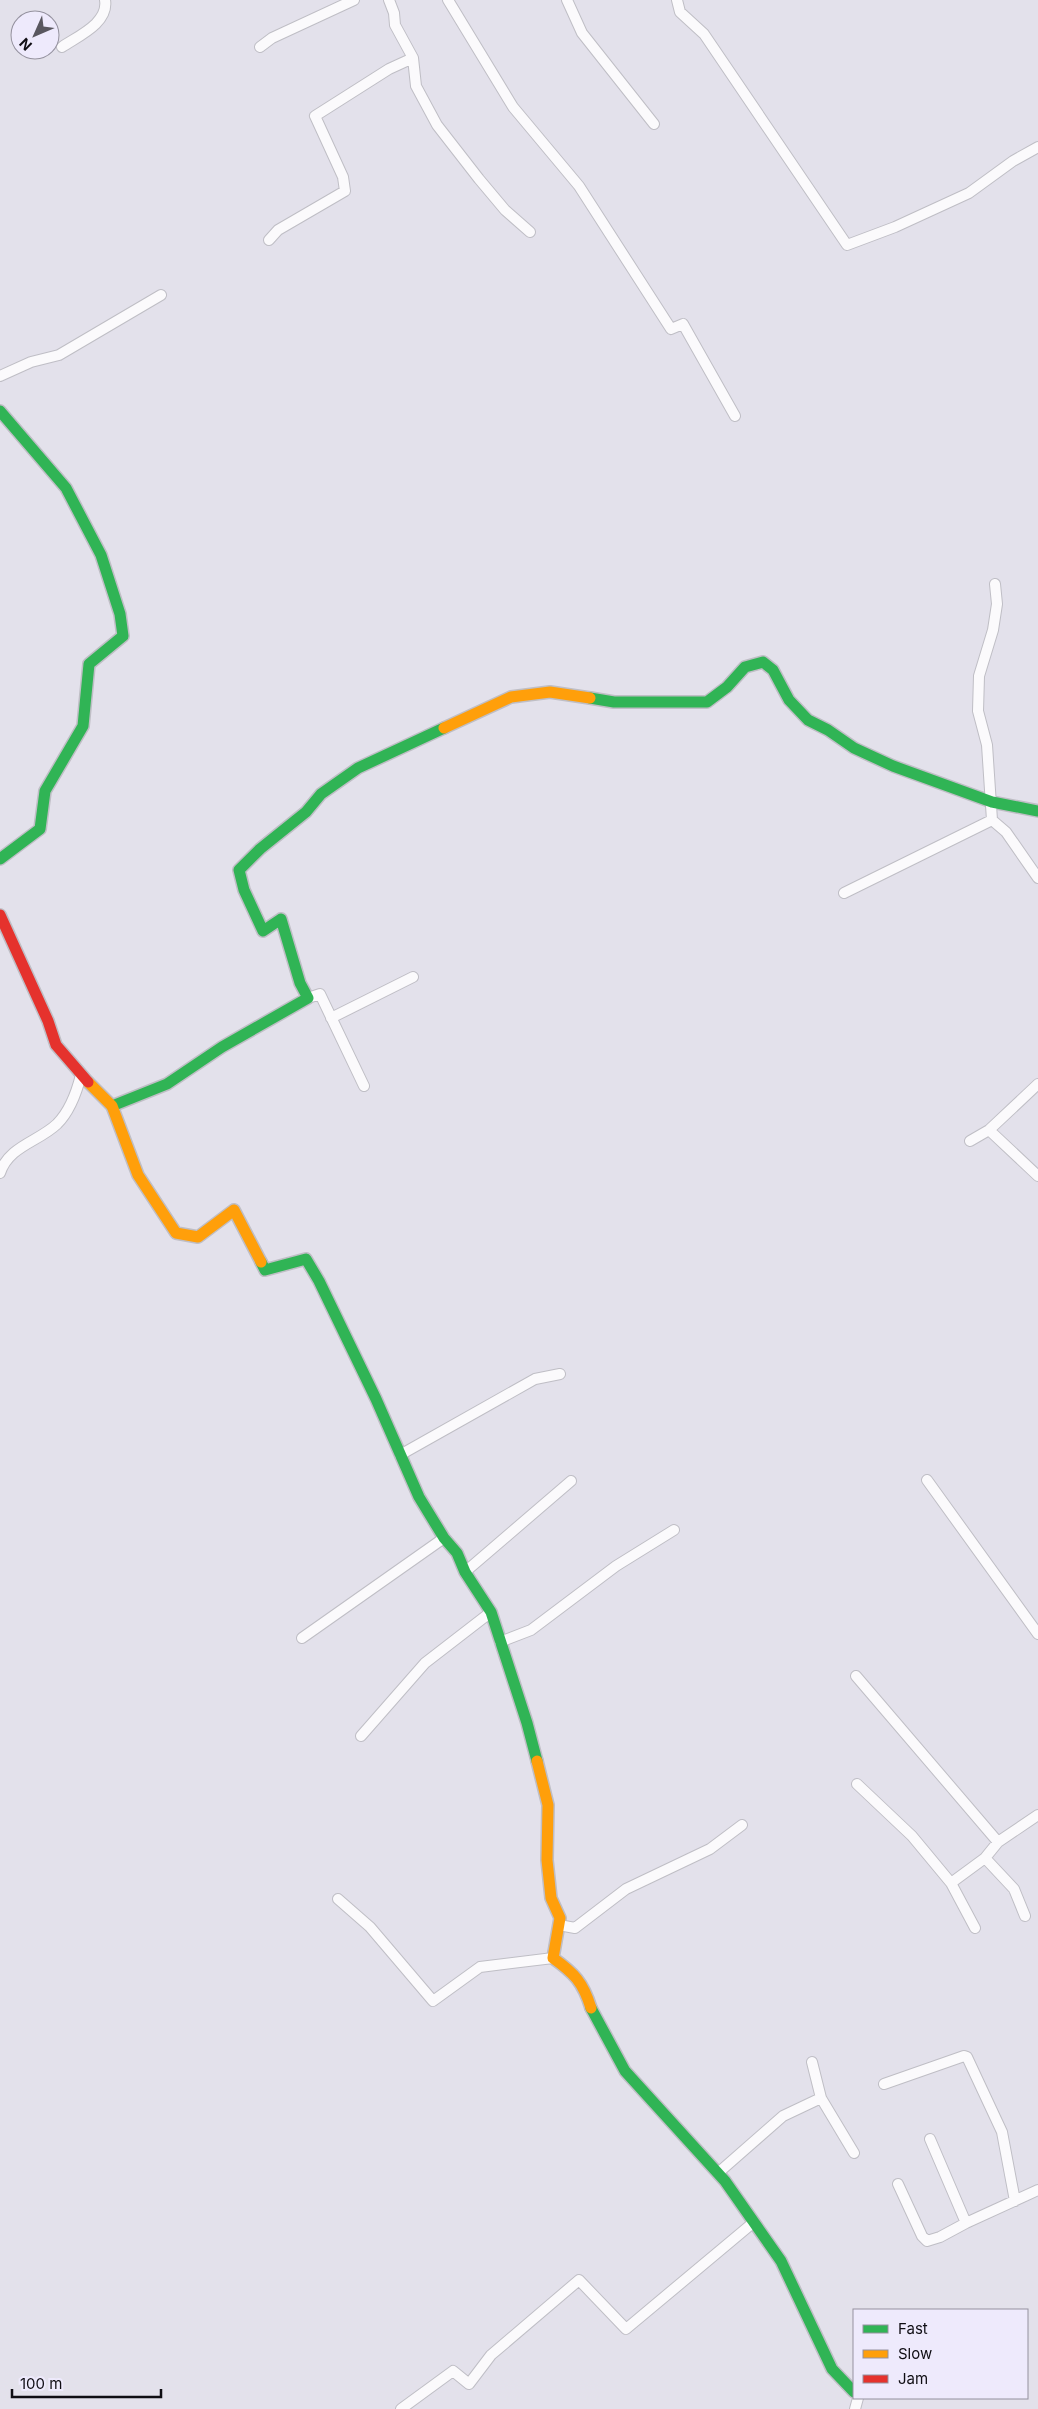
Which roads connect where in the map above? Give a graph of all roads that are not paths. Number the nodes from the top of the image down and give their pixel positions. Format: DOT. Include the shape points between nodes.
graph roads {
  1 [pos="105,0"];
  2 [pos="354,0"];
  3 [pos="388,0"];
  4 [pos="448,0"];
  5 [pos="567,0"];
  6 [pos="676,0"];
  7 [pos="62,47"];
  8 [pos="260,47"];
  9 [pos="413,58"];
  10 [pos="654,124"];
  11 [pos="1038,147"];
  12 [pos="530,232"];
  13 [pos="269,240"];
  14 [pos="161,295"];
  15 [pos="0,376"];
  16 [pos="0,411"];
  17 [pos="735,416"];
  18 [pos="995,584"];
  19 [pos="992,802"];
  20 [pos="1038,811"];
  21 [pos="992,820"];
  22 [pos="0,859"];
  23 [pos="1038,878"];
  24 [pos="844,893"];
  25 [pos="0,915"];
  26 [pos="413,977"];
  27 [pos="308,998"];
  28 [pos="331,1018"];
  29 [pos="81,1075"];
  30 [pos="1038,1084"];
  31 [pos="364,1086"];
  32 [pos="112,1106"];
  33 [pos="989,1130"];
  34 [pos="970,1141"];
  35 [pos="0,1173"];
  36 [pos="1038,1176"];
  37 [pos="560,1374"];
  38 [pos="400,1454"];
  39 [pos="926,1480"];
  40 [pos="571,1481"];
  41 [pos="674,1530"];
  42 [pos="444,1538"];
  43 [pos="465,1572"];
  44 [pos="491,1612"];
  45 [pos="1038,1634"];
  46 [pos="302,1638"];
  47 [pos="500,1642"];
  48 [pos="856,1676"];
  49 [pos="361,1736"];
  50 [pos="858,1784"];
  51 [pos="1038,1816"];
  52 [pos="742,1825"];
  53 [pos="998,1842"];
  54 [pos="985,1858"];
  55 [pos="951,1883"];
  56 [pos="338,1899"];
  57 [pos="1025,1916"];
  58 [pos="559,1925"];
  59 [pos="975,1928"];
  60 [pos="554,1958"];
  61 [pos="812,2062"];
  62 [pos="884,2084"];
  63 [pos="821,2098"];
  64 [pos="930,2139"];
  65 [pos="854,2153"];
  66 [pos="718,2173"];
  67 [pos="898,2184"];
  68 [pos="1038,2190"];
  69 [pos="1016,2201"];
  70 [pos="754,2222"];
  71 [pos="966,2223"];
  72 [pos="853,2391"];
  73 [pos="401,2409"];
  1 -- 7 [label="street" via="103,14 92,27"];
  2 -- 8 [label="street" via="272,38"];
  3 -- 9 [label="street" via="395,25"];
  4 -- 17 [label="street" via="513,107 579,186 671,329 683,324"];
  5 -- 10 [label="street" via="582,33"];
  6 -- 11 [label="street" via="680,12 704,34 847,245 969,194 1013,161"];
  9 -- 12 [label="street" via="416,86 438,125 494,198"];
  9 -- 13 [label="street" via="389,69 315,116 343,178 345,192 278,230"];
  14 -- 15 [label="street" via="59,355"];
  16 -- 22 [label="street" via="66,488 101,555 124,636 90,664 83,726 45,791 40,829"];
  18 -- 19 [label="street" via="997,604 980,676 978,711 987,745"];
  19 -- 20 [label="street"];
  19 -- 21 [label="street"];
  19 -- 27 [label="street" via="893,766 854,748 808,720 789,700 773,670 763,662 745,667 727,687 707,702 614,702 550,692 511,697 358,768 321,794 306,812 239,870 263,931 282,919 300,983"];
  21 -- 23 [label="street" via="1006,832"];
  21 -- 24 [label="street"];
  25 -- 29 [label="street" via="48,1020 56,1045"];
  26 -- 28 [label="street"];
  27 -- 28 [label="street" via="320,994"];
  27 -- 32 [label="street" via="222,1047 167,1084"];
  28 -- 31 [label="street"];
  29 -- 32 [label="street"];
  29 -- 35 [label="street" via="78,1088 58,1123 8,1156"];
  30 -- 33 [label="street"];
  32 -- 38 [label="street" via="138,1175 176,1233 198,1237 234,1210 265,1270 306,1259 324,1290"];
  33 -- 34 [label="street"];
  33 -- 36 [label="street"];
  37 -- 38 [label="street" via="535,1379"];
  38 -- 42 [label="street" via="419,1497"];
  39 -- 45 [label="street"];
  40 -- 43 [label="street"];
  41 -- 47 [label="street" via="616,1566 531,1630"];
  42 -- 43 [label="street"];
  42 -- 46 [label="street"];
  43 -- 44 [label="street"];
  44 -- 47 [label="street"];
  44 -- 49 [label="street" via="425,1663"];
  47 -- 58 [label="street" via="527,1723 548,1806 547,1860 551,1898 560,1918"];
  48 -- 53 [label="street"];
  50 -- 55 [label="street" via="912,1836"];
  51 -- 53 [label="street"];
  52 -- 58 [label="street" via="710,1849 626,1889 575,1928"];
  53 -- 54 [label="street"];
  54 -- 55 [label="street"];
  54 -- 57 [label="street" via="1014,1889"];
  55 -- 59 [label="street"];
  56 -- 60 [label="street" via="370,1927 433,2001 480,1967"];
  58 -- 60 [label="street"];
  60 -- 66 [label="street" via="574,1973 626,2071"];
  61 -- 63 [label="street"];
  62 -- 69 [label="street" via="967,2057 1002,2132"];
  63 -- 65 [label="street"];
  63 -- 66 [label="street" via="782,2116"];
  64 -- 71 [label="street"];
  66 -- 70 [label="street"];
  67 -- 71 [label="street" via="927,2241"];
  68 -- 69 [label="street"];
  69 -- 71 [label="street"];
  70 -- 72 [label="street" via="781,2261 832,2369"];
  70 -- 73 [label="street" via="626,2329 579,2280 490,2355 468,2384 453,2371"];
}
